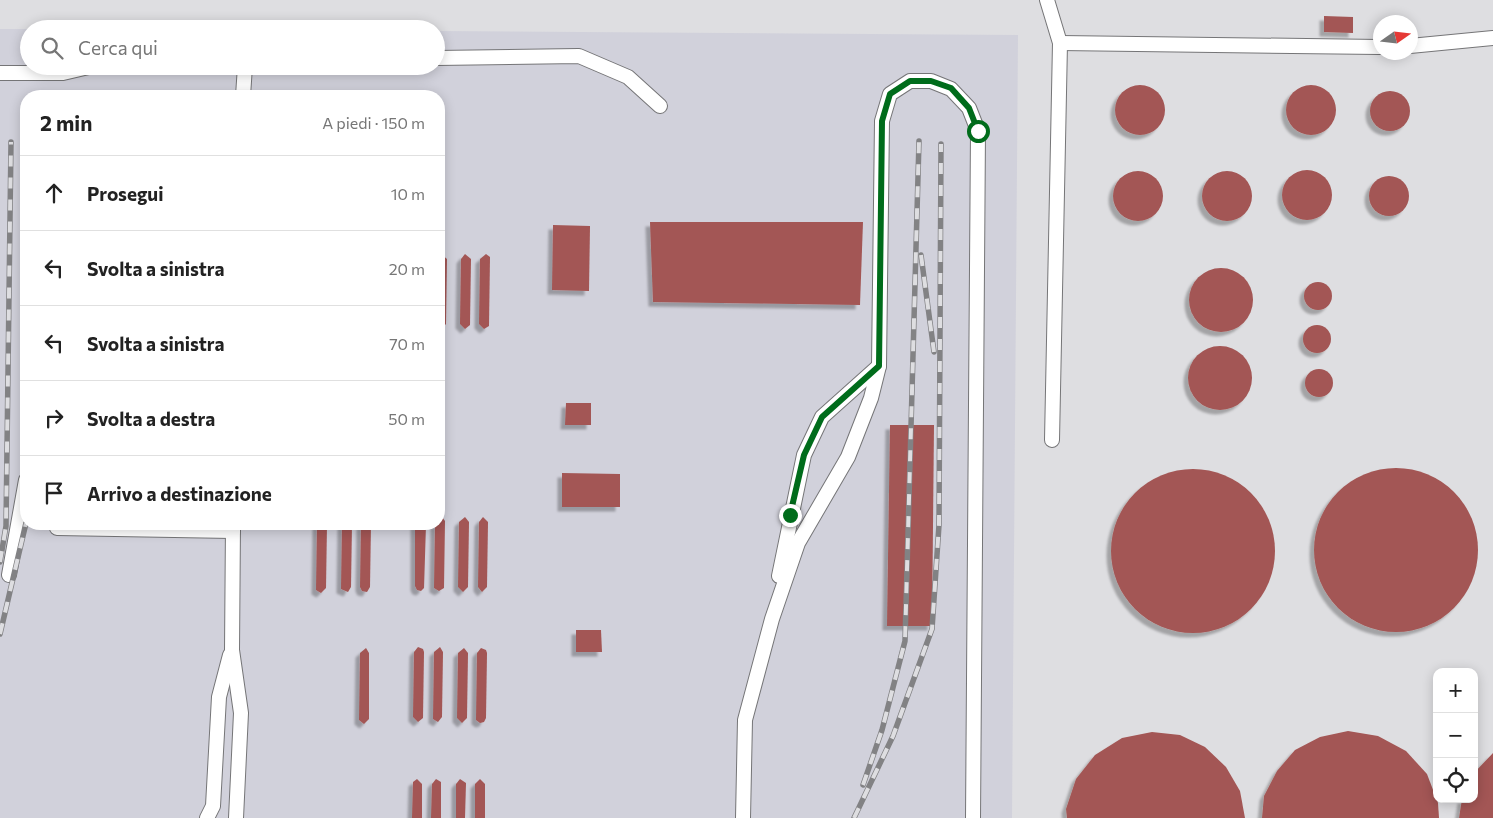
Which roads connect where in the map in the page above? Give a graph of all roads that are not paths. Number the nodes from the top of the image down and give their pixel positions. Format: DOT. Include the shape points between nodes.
graph roads {
  1 [pos="1047,0"];
  2 [pos="1493,38"];
  3 [pos="1060,43"];
  4 [pos="1418,45"];
  5 [pos="1373,47"];
  6 [pos="445,58"];
  7 [pos="0,73"];
  8 [pos="20,73"];
  9 [pos="244,75"];
  10 [pos="243,90"];
  11 [pos="660,106"];
  12 [pos="879,366"];
  13 [pos="1052,440"];
  14 [pos="20,514"];
  15 [pos="233,530"];
  16 [pos="9,576"];
  17 [pos="772,619"];
  18 [pos="232,650"];
  19 [pos="207,818"];
  20 [pos="236,818"];
  21 [pos="743,818"];
  22 [pos="973,818"];
  1 -- 3 [label="lane"];
  2 -- 4 [label="lane"];
  3 -- 5 [label="lane"];
  3 -- 13 [label="lane"];
  6 -- 11 [label="lane" via="579,56 628,77"];
  7 -- 8 [label="lane"];
  9 -- 10 [label="lane"];
  12 -- 17 [label="lane" via="871,398 848,457 798,542"];
  12 -- 17 [label="lane" via="822,417 804,455"];
  12 -- 22 [label="lane" via="882,121 890,94 910,81 931,81 951,88 969,108 978,131"];
  14 -- 16 [label="lane"];
  15 -- 18 [label="lane"];
  17 -- 21 [label="lane" via="745,720"];
  18 -- 19 [label="lane" via="219,697 213,806"];
  18 -- 20 [label="lane" via="241,713"];
}
